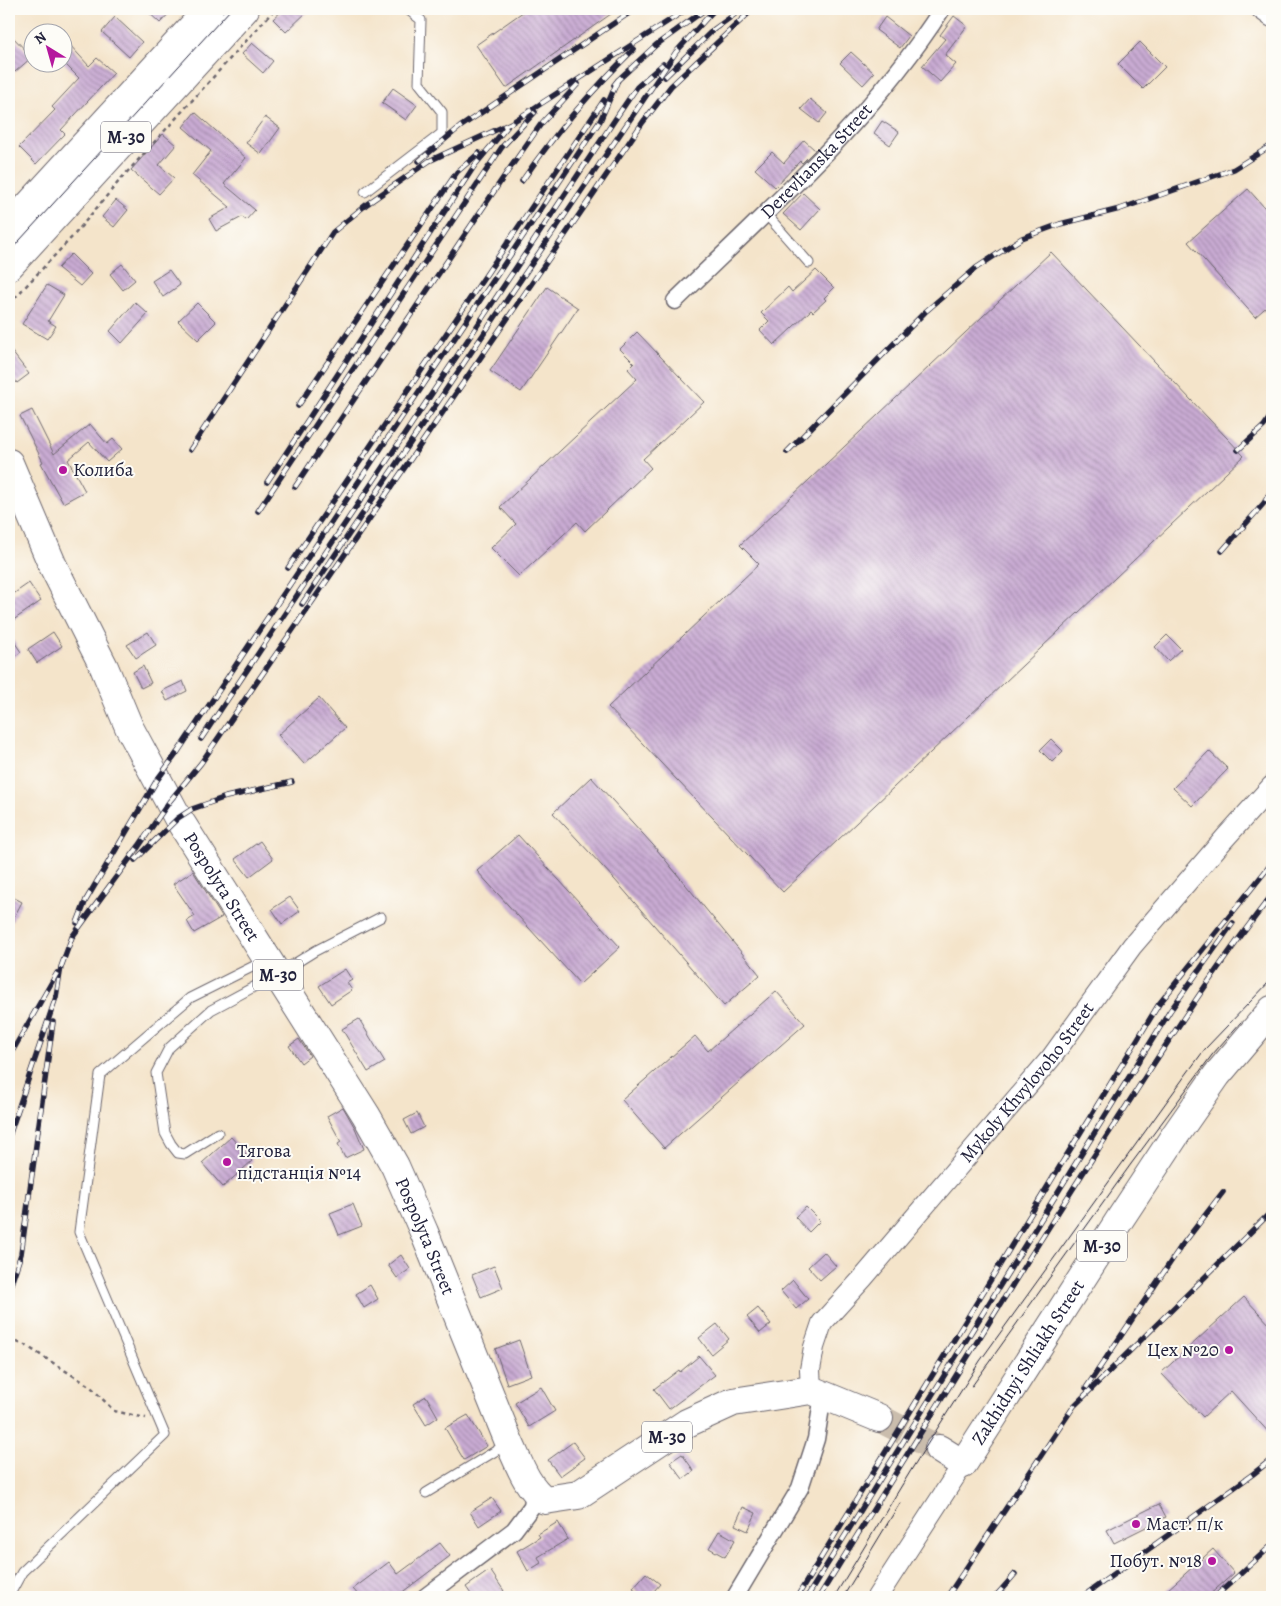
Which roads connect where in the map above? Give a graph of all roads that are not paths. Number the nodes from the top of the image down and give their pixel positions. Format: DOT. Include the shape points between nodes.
graph roads {
  1 [pos="208,9"];
  2 [pos="244,9"];
  3 [pos="406,9"];
  4 [pos="942,9"];
  5 [pos="1261,9"];
  6 [pos="1272,17"];
  7 [pos="365,192"];
  8 [pos="765,213"];
  9 [pos="9,227"];
  10 [pos="809,263"];
  11 [pos="9,266"];
  12 [pos="675,301"];
  13 [pos="9,463"];
  14 [pos="1272,786"];
  15 [pos="381,917"];
  16 [pos="273,966"];
  17 [pos="1272,1010"];
  18 [pos="218,1133"];
  19 [pos="817,1392"];
  20 [pos="879,1418"];
  21 [pos="509,1442"];
  22 [pos="939,1449"];
  23 [pos="963,1464"];
  24 [pos="534,1492"];
  25 [pos="426,1493"];
  26 [pos="9,1594"];
  27 [pos="425,1597"];
  28 [pos="735,1597"];
  29 [pos="877,1597"];
  1 -- 9 [label="highway, М-30"];
  2 -- 11 [label="highway, М-30"];
  3 -- 7 [label="lane" via="421,20 419,82 442,112 442,133"];
  4 -- 8 [label="street, Derevlianska Street" via="928,32 863,115"];
  5 -- 6 [label="street"];
  8 -- 10 [label="lane"];
  8 -- 12 [label="street, Derevlianska Street"];
  13 -- 16 [label="highway, Pospolyta Street / М-30" via="52,564 104,667 129,727 178,818"];
  14 -- 19 [label="street, Mykoly Khvylovoho Street" via="1132,946 1052,1058 822,1323 810,1370"];
  15 -- 16 [label="lane" via="315,951"];
  16 -- 18 [label="lane" via="211,1010 169,1048 156,1073 165,1133 178,1152 185,1154"];
  16 -- 21 [label="highway, Pospolyta Street / М-30" via="395,1166"];
  16 -- 26 [label="lane" via="190,998 100,1075 79,1232 165,1435 22,1572"];
  17 -- 23 [label="highway, Zakhidnyi Shliakh Street / М-30" via="1217,1075 1182,1126"];
  19 -- 20 [label="highway"];
  19 -- 24 [label="highway, М-30" via="733,1402 687,1424 578,1495 545,1500"];
  19 -- 28 [label="street, Mykoly Khvylovoho Street" via="816,1439 800,1488"];
  21 -- 24 [label="highway, Pospolyta Street / М-30"];
  21 -- 25 [label="lane"];
  22 -- 23 [label="highway"];
  23 -- 29 [label="street, Zakhidnyi Shliakh Street"];
  24 -- 27 [label="street" via="532,1506 514,1530"];
}
